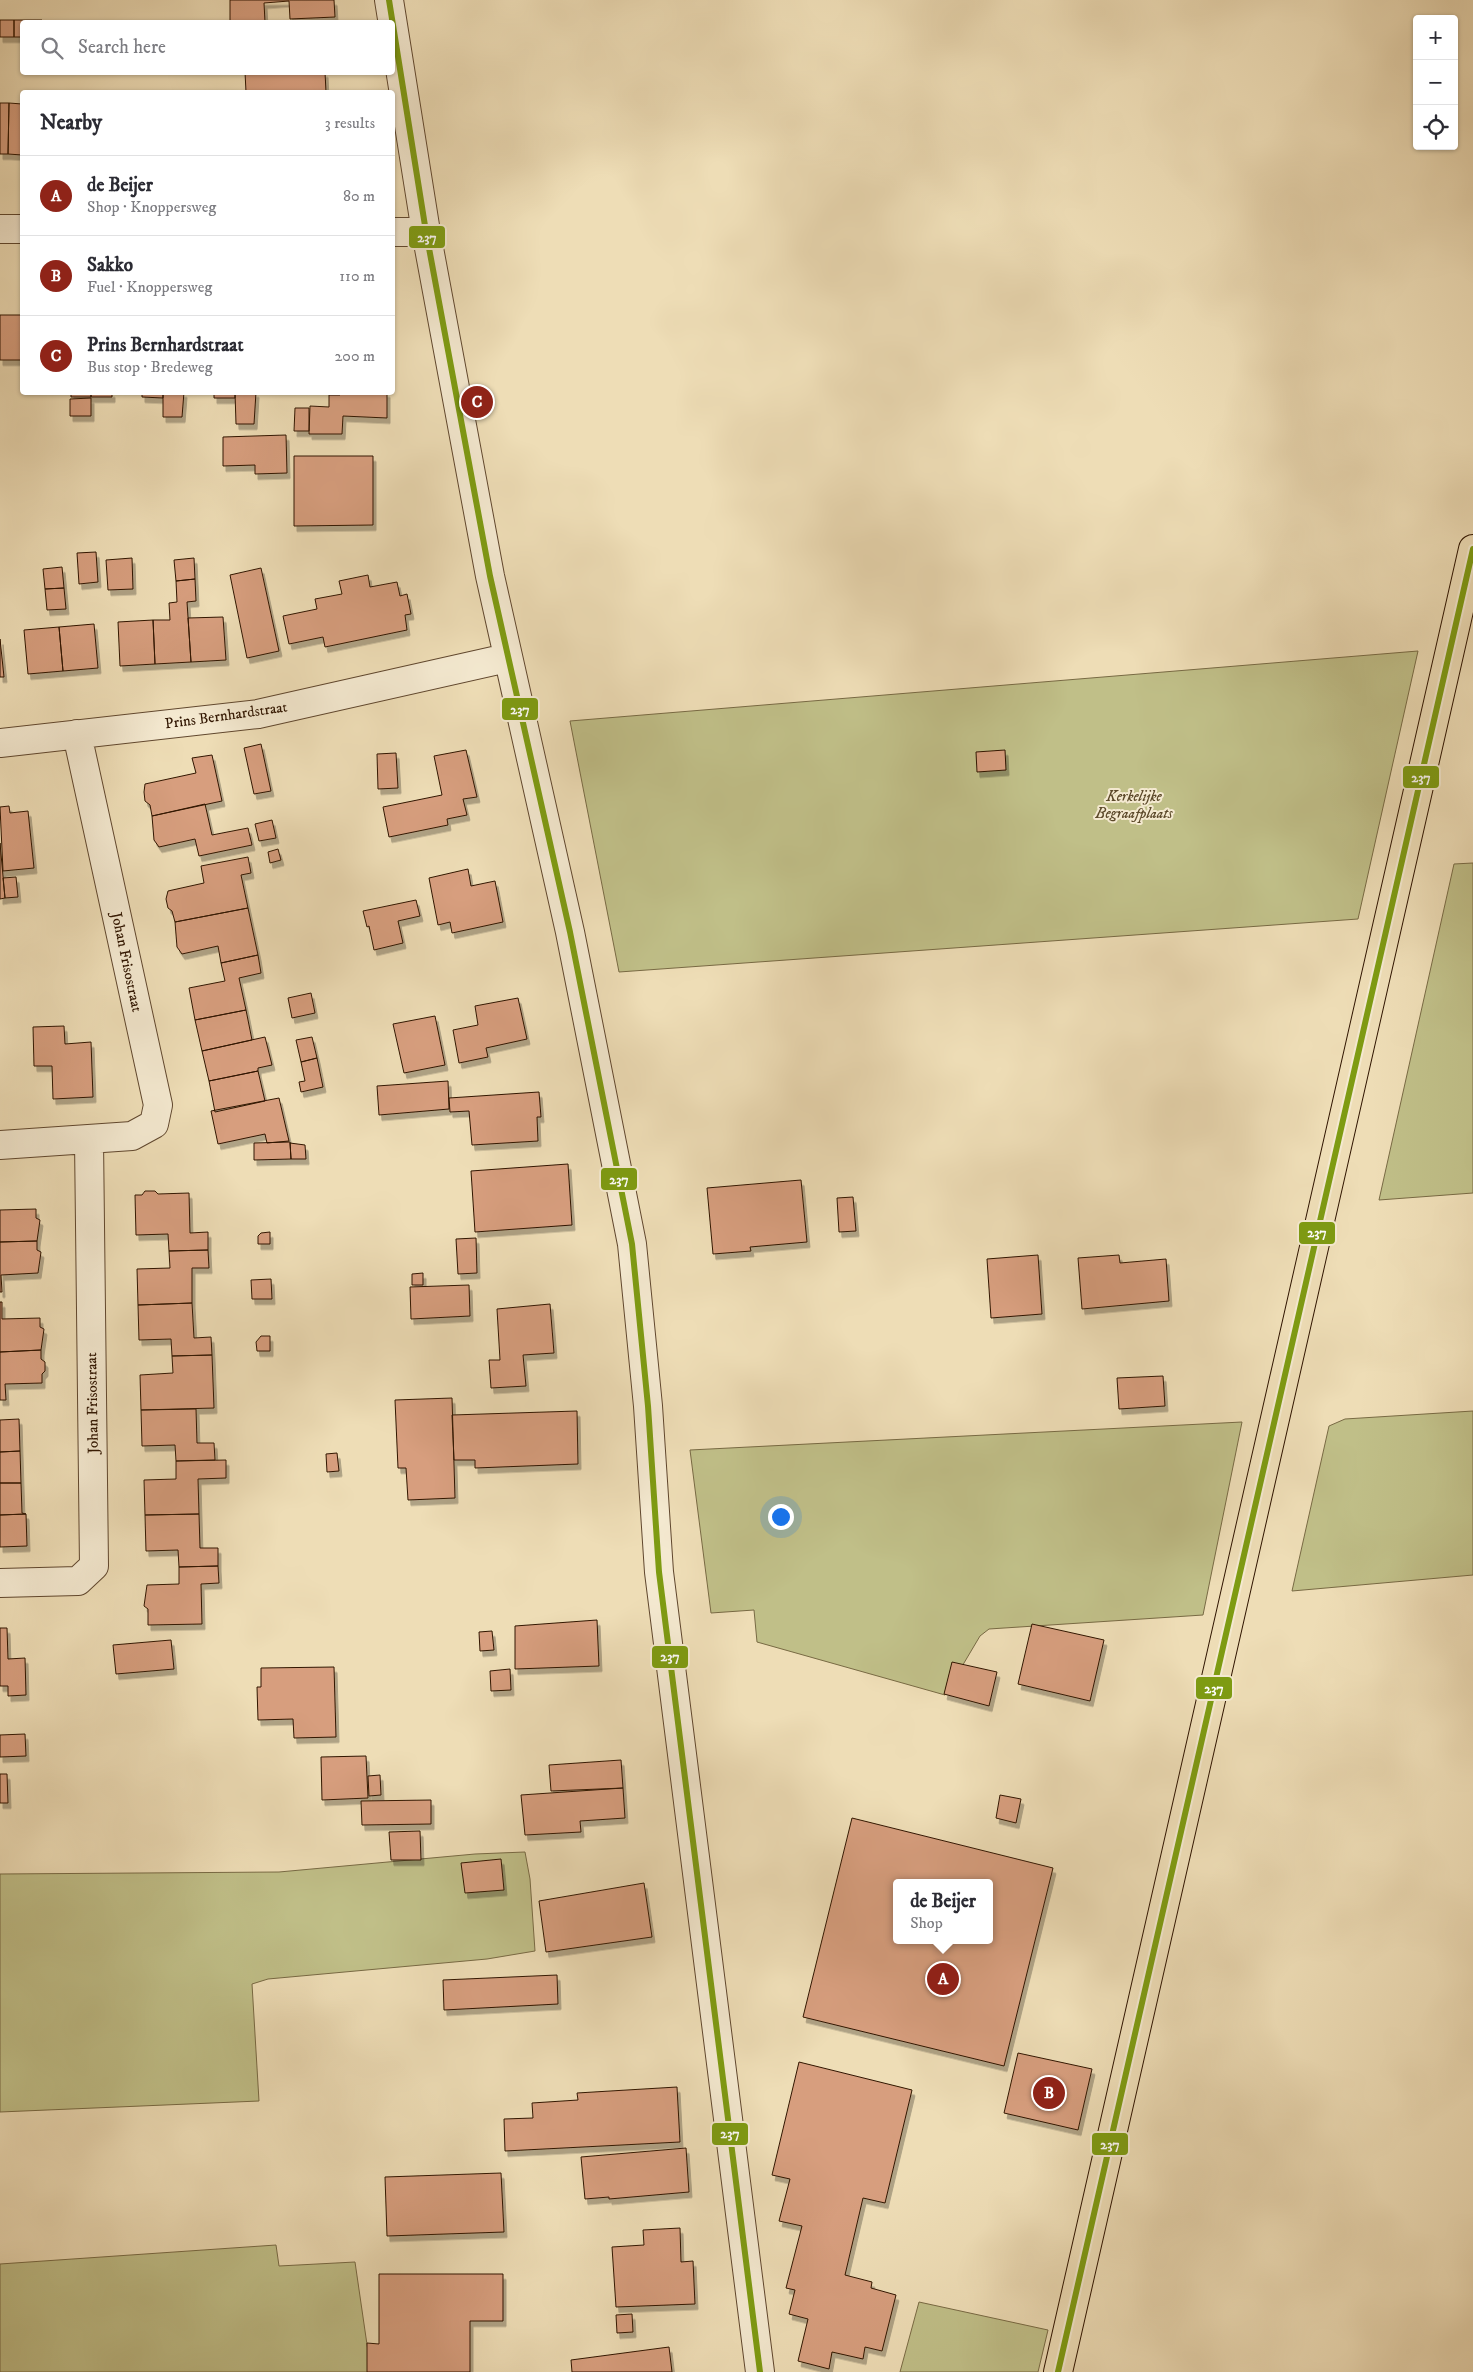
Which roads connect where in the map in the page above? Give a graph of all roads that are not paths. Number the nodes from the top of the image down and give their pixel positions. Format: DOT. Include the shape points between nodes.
graph roads {
  1 [pos="390,0"];
  2 [pos="393,20"];
  3 [pos="395,32"];
  4 [pos="0,229"];
  5 [pos="20,230"];
  6 [pos="395,232"];
  7 [pos="426,232"];
  8 [pos="1473,549"];
  9 [pos="507,658"];
  10 [pos="78,734"];
  11 [pos="0,743"];
  12 [pos="89,1140"];
  13 [pos="0,1145"];
  14 [pos="0,1583"];
  15 [pos="760,2372"];
  16 [pos="1058,2372"];
  1 -- 2 [label="street"];
  3 -- 7 [label="street"];
  4 -- 5 [label="street"];
  6 -- 7 [label="street"];
  7 -- 9 [label="street"];
  8 -- 16 [label="main road"];
  9 -- 10 [label="street, Prins Bernhardstraat" via="258,714"];
  9 -- 15 [label="street" via="570,932 632,1244 648,1406 659,1572"];
  10 -- 11 [label="street, Prins Bernhardstraat"];
  10 -- 12 [label="street, Johan Frisostraat" via="158,1105 154,1124 132,1136"];
  12 -- 13 [label="street, Johan Frisostraat"];
  12 -- 14 [label="street, Johan Frisostraat" via="94,1566 78,1581"];
}
